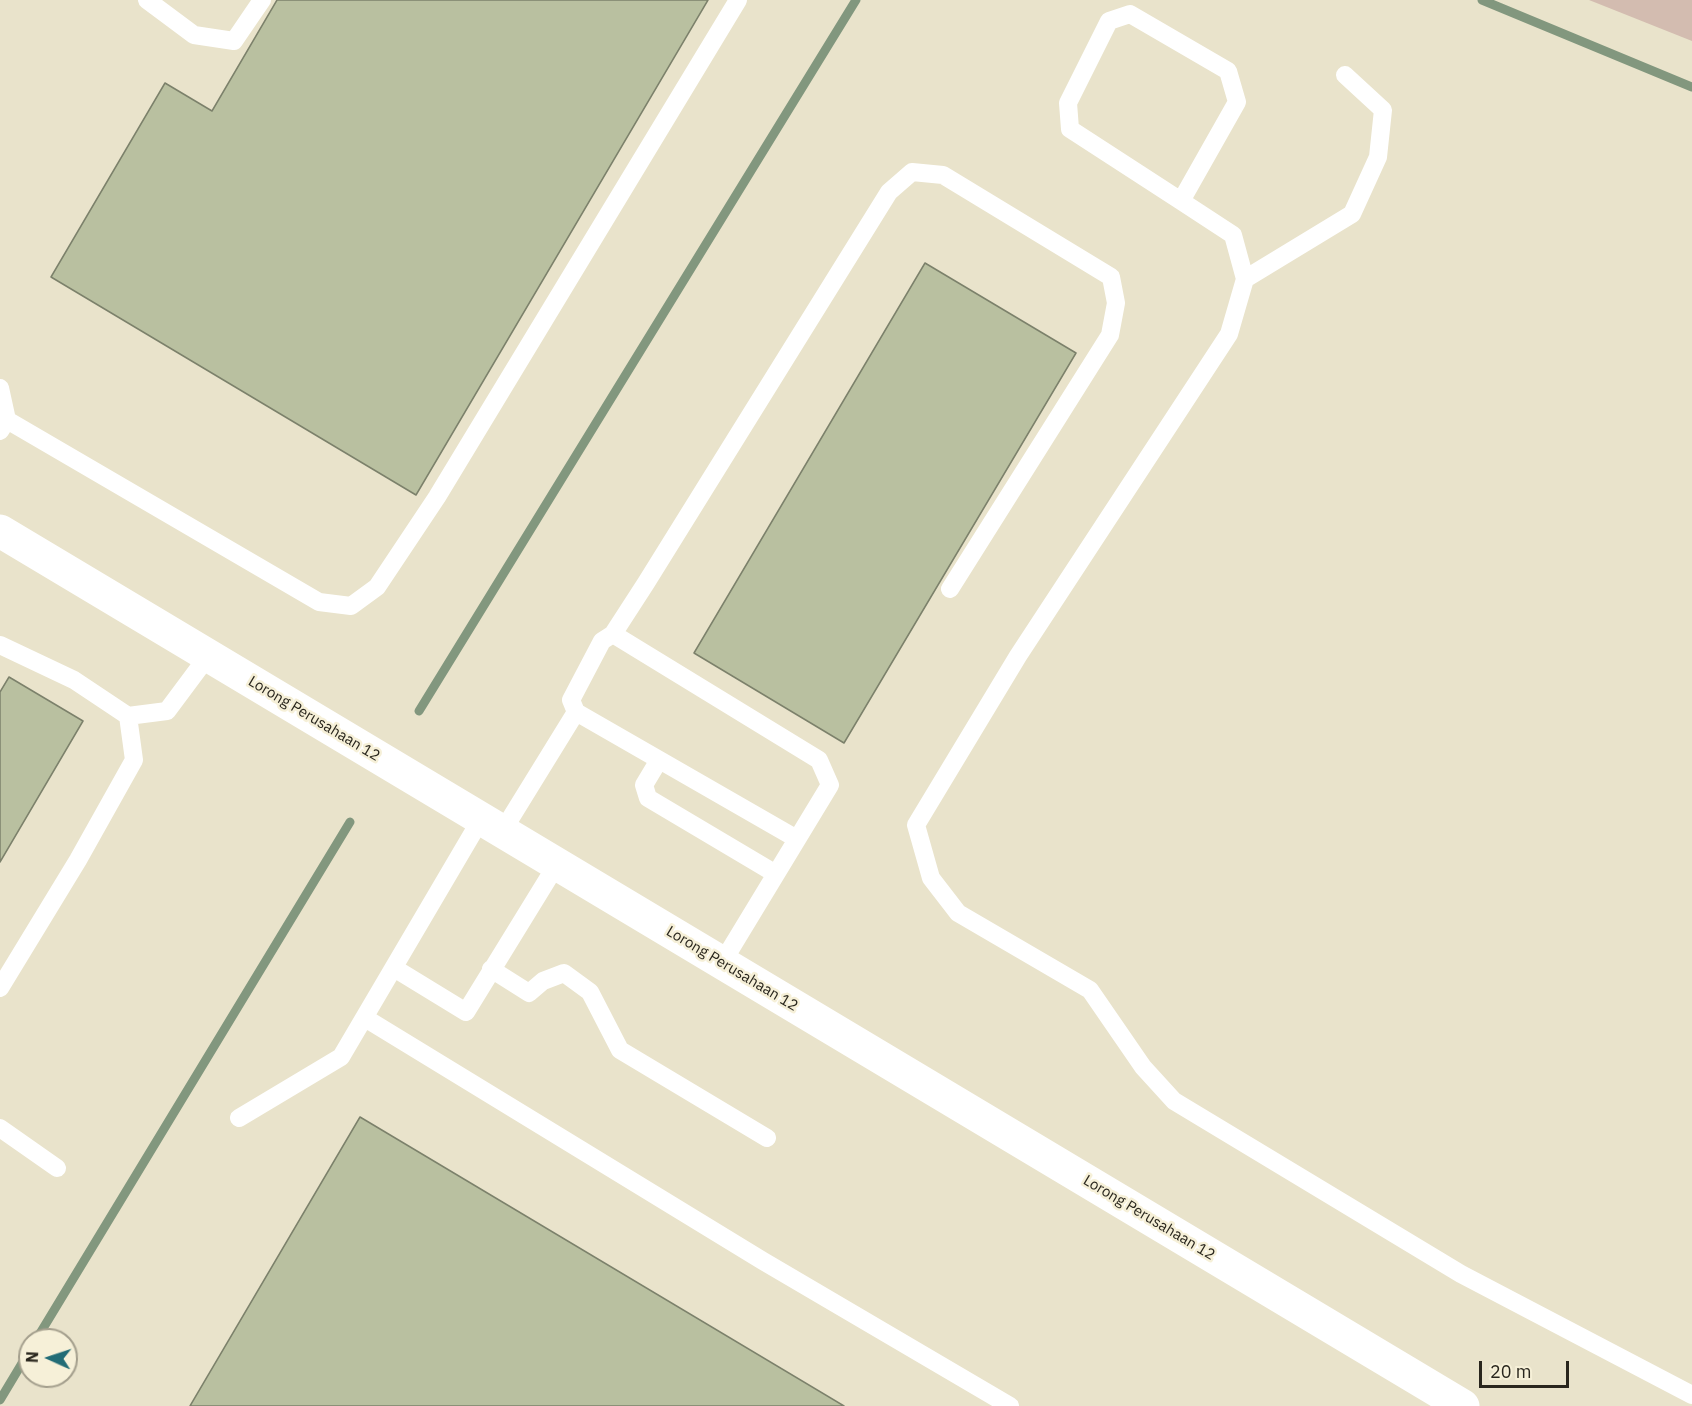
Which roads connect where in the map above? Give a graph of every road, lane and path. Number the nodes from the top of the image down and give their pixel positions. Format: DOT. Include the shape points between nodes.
graph roads {
  1 [pos="147,0"];
  2 [pos="262,0"];
  3 [pos="738,0"];
  4 [pos="1345,75"];
  5 [pos="1181,201"];
  6 [pos="1245,279"];
  7 [pos="0,388"];
  8 [pos="3,426"];
  9 [pos="0,531"];
  10 [pos="950,589"];
  11 [pos="613,634"];
  12 [pos="0,645"];
  13 [pos="208,656"];
  14 [pos="576,712"];
  15 [pos="128,716"];
  16 [pos="659,760"];
  17 [pos="491,825"];
  18 [pos="797,839"];
  19 [pos="557,864"];
  20 [pos="776,874"];
  21 [pos="722,963"];
  22 [pos="394,968"];
  23 [pos="491,969"];
  24 [pos="0,988"];
  25 [pos="365,1018"];
  26 [pos="239,1118"];
  27 [pos="0,1128"];
  28 [pos="767,1138"];
  29 [pos="57,1168"];
  30 [pos="1692,1395"];
  31 [pos="1010,1406"];
  32 [pos="1463,1406"];
  1 -- 2 [label="lane" via="194,34 234,41"];
  3 -- 8 [label="lane" via="437,497 377,587 351,606 319,602"];
  4 -- 6 [label="lane" via="1383,110 1378,157 1352,214"];
  5 -- 5 [label="lane" via="1070,129 1068,103 1109,21 1130,14 1228,71 1237,102"];
  5 -- 6 [label="lane" via="1233,235"];
  6 -- 30 [label="lane" via="1229,334 1018,656 916,825 932,878 958,913 1090,990 1143,1067 1174,1101 1461,1274"];
  7 -- 8 [label="lane"];
  9 -- 13 [label="street, Lorong Perusahaan 12"];
  10 -- 11 [label="lane" via="1110,335 1116,303 1111,277 943,175 912,172 889,192"];
  11 -- 14 [label="lane" via="602,641 571,700"];
  11 -- 18 [label="lane" via="819,760 830,785"];
  12 -- 15 [label="lane" via="74,680"];
  13 -- 15 [label="lane" via="167,711"];
  13 -- 17 [label="street, Lorong Perusahaan 12"];
  14 -- 16 [label="lane"];
  14 -- 17 [label="lane"];
  15 -- 24 [label="lane" via="134,760"];
  16 -- 18 [label="lane"];
  16 -- 20 [label="lane" via="644,785 648,798"];
  17 -- 19 [label="street, Lorong Perusahaan 12"];
  17 -- 22 [label="lane"];
  18 -- 20 [label="lane"];
  19 -- 21 [label="street, Lorong Perusahaan 12"];
  19 -- 23 [label="lane"];
  20 -- 21 [label="lane"];
  21 -- 32 [label="street, Lorong Perusahaan 12"];
  22 -- 23 [label="lane" via="466,1012"];
  22 -- 25 [label="lane"];
  23 -- 28 [label="lane" via="529,993 543,981 564,973 590,992 620,1050"];
  25 -- 26 [label="lane" via="341,1057"];
  25 -- 31 [label="lane" via="773,1267"];
  27 -- 29 [label="lane"];
}
